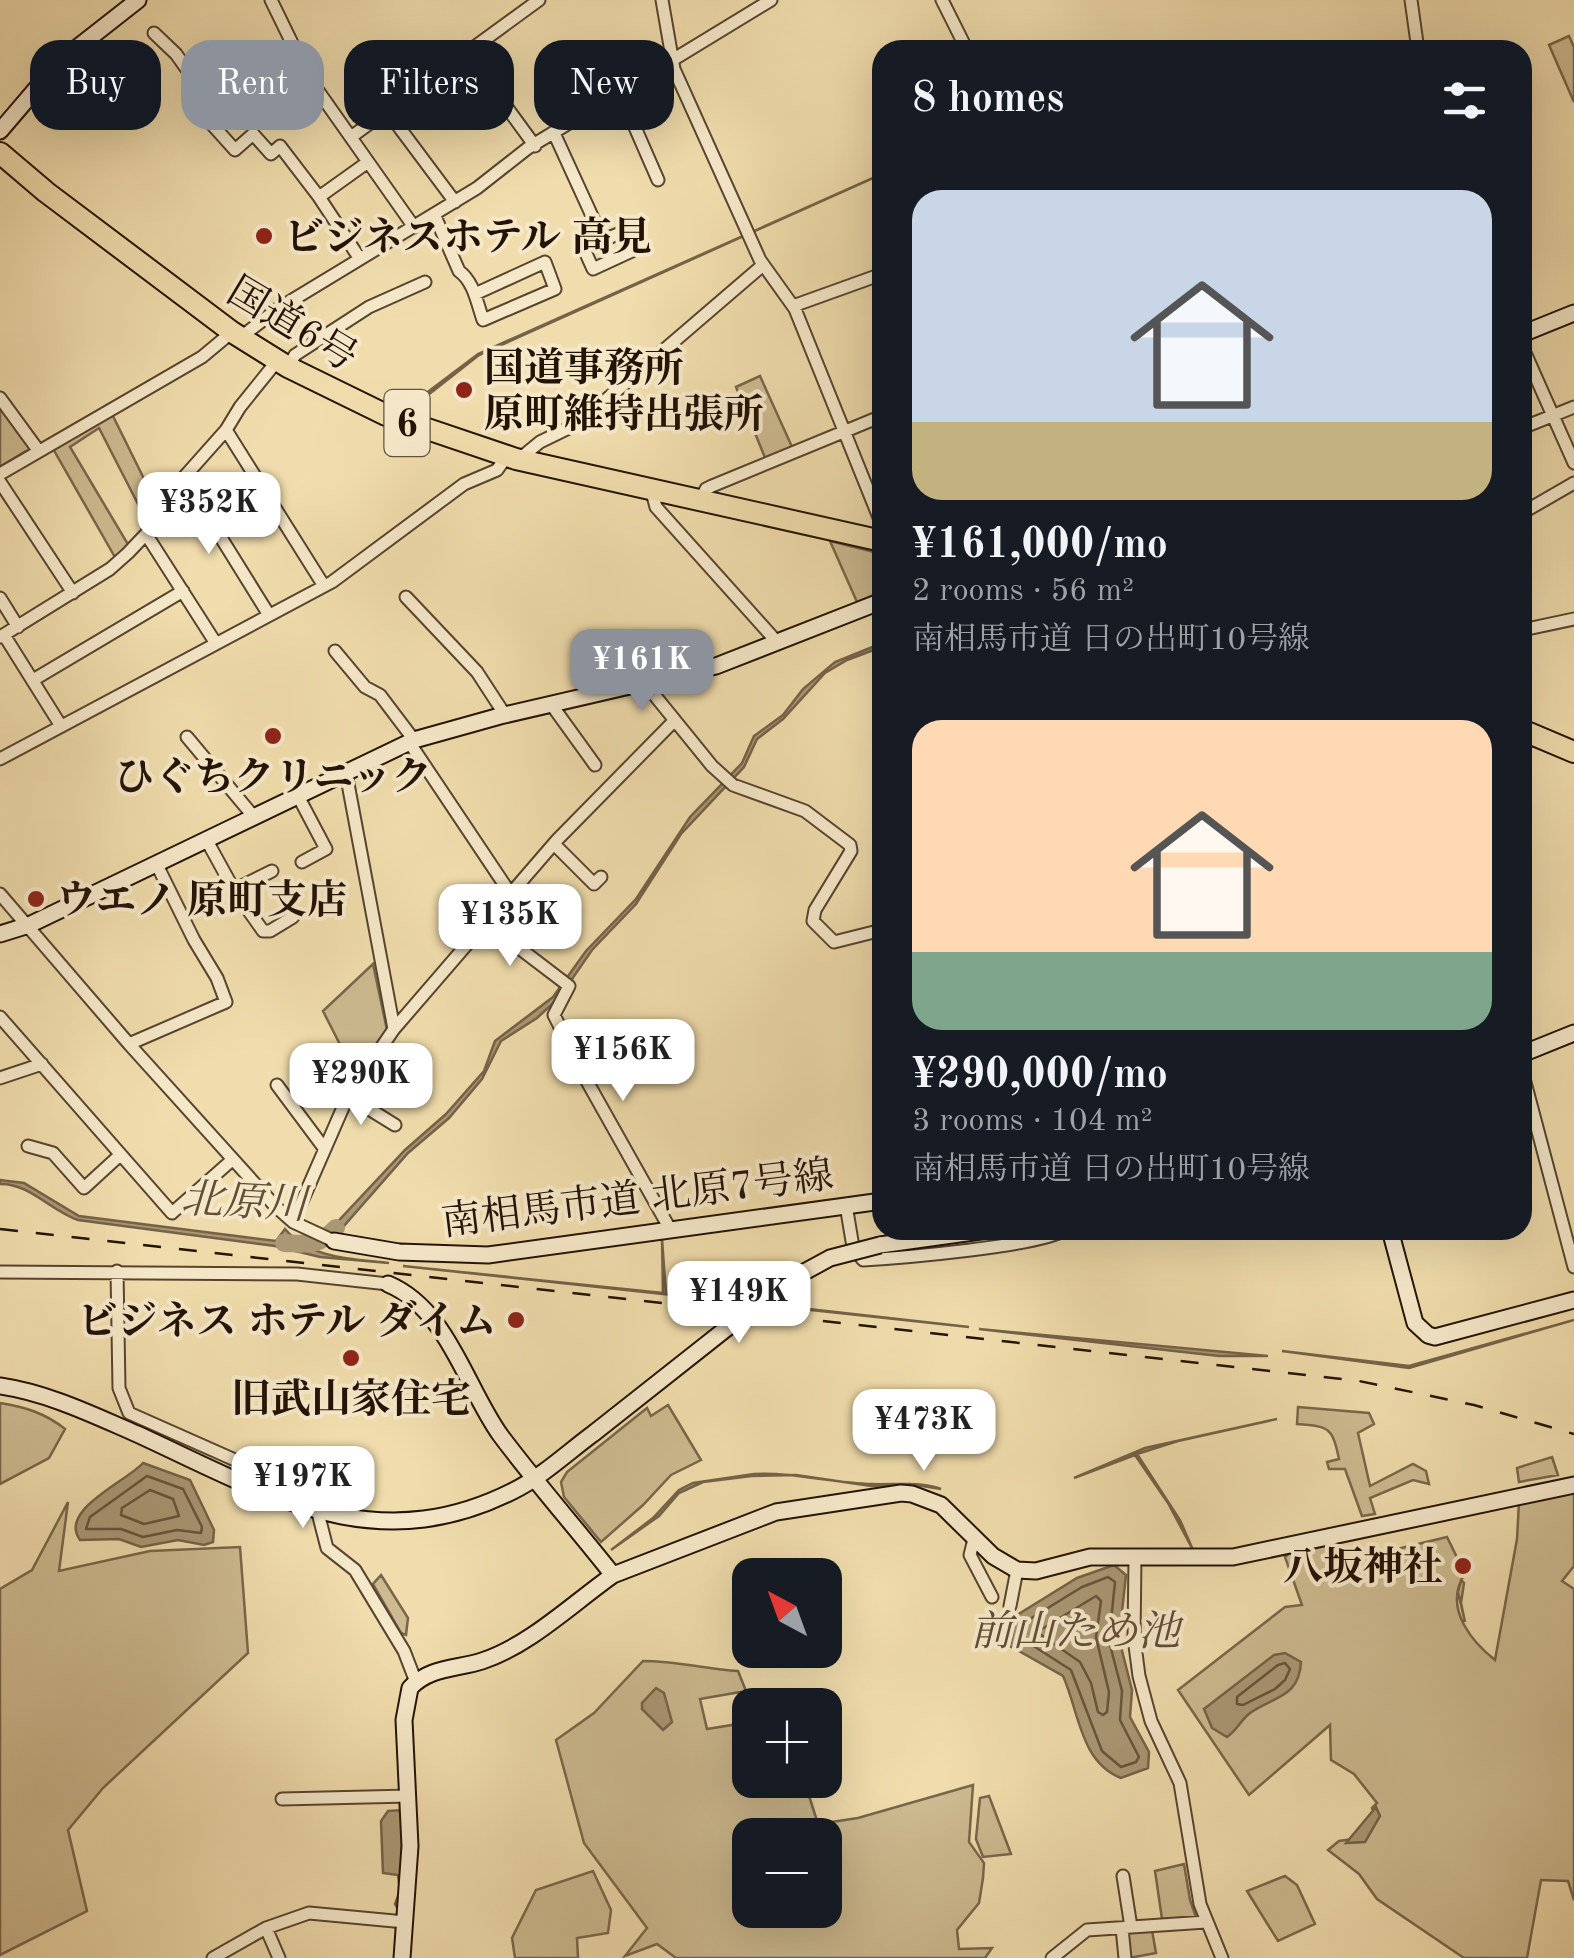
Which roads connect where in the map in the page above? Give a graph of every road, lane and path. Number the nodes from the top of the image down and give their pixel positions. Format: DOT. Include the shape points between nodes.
graph roads {
  1 [pos="138,0"];
  2 [pos="271,0"];
  3 [pos="662,0"];
  4 [pos="771,0"];
  5 [pos="942,0"];
  6 [pos="1411,0"];
  7 [pos="536,1"];
  8 [pos="154,33"];
  9 [pos="485,40"];
  10 [pos="669,40"];
  11 [pos="962,40"];
  12 [pos="1417,40"];
  13 [pos="674,60"];
  14 [pos="674,65"];
  15 [pos="514,117"];
  16 [pos="0,130"];
  17 [pos="361,130"];
  18 [pos="401,130"];
  19 [pos="559,130"];
  20 [pos="636,130"];
  21 [pos="554,133"];
  22 [pos="351,137"];
  23 [pos="535,146"];
  24 [pos="0,153"];
  25 [pos="368,162"];
  26 [pos="658,180"];
  27 [pos="318,196"];
  28 [pos="454,202"];
  29 [pos="434,214"];
  30 [pos="414,226"];
  31 [pos="602,240"];
  32 [pos="360,259"];
  33 [pos="764,265"];
  34 [pos="872,278"];
  35 [pos="425,282"];
  36 [pos="474,294"];
  37 [pos="793,306"];
  38 [pos="1574,313"];
  39 [pos="1532,330"];
  40 [pos="237,334"];
  41 [pos="283,364"];
  42 [pos="1532,369"];
  43 [pos="0,398"];
  44 [pos="1574,407"];
  45 [pos="1552,416"];
  46 [pos="872,420"];
  47 [pos="1532,424"];
  48 [pos="226,430"];
  49 [pos="847,431"];
  50 [pos="38,450"];
  51 [pos="513,458"];
  52 [pos="1571,458"];
  53 [pos="0,474"];
  54 [pos="184,478"];
  55 [pos="0,482"];
  56 [pos="1574,483"];
  57 [pos="652,492"];
  58 [pos="700,502"];
  59 [pos="872,505"];
  60 [pos="1532,507"];
  61 [pos="872,532"];
  62 [pos="146,534"];
  63 [pos="324,586"];
  64 [pos="182,592"];
  65 [pos="72,593"];
  66 [pos="406,597"];
  67 [pos="0,598"];
  68 [pos="872,605"];
  69 [pos="269,615"];
  70 [pos="1574,618"];
  71 [pos="18,626"];
  72 [pos="1532,628"];
  73 [pos="2,636"];
  74 [pos="215,642"];
  75 [pos="777,642"];
  76 [pos="335,651"];
  77 [pos="33,680"];
  78 [pos="643,681"];
  79 [pos="551,704"];
  80 [pos="505,715"];
  81 [pos="674,721"];
  82 [pos="60,726"];
  83 [pos="187,736"];
  84 [pos="1532,740"];
  85 [pos="412,741"];
  86 [pos="1574,752"];
  87 [pos="0,759"];
  88 [pos="595,765"];
  89 [pos="346,773"];
  90 [pos="298,796"];
  91 [pos="254,817"];
  92 [pos="206,839"];
  93 [pos="554,844"];
  94 [pos="302,862"];
  95 [pos="156,863"];
  96 [pos="272,871"];
  97 [pos="600,877"];
  98 [pos="234,890"];
  99 [pos="510,893"];
  100 [pos="0,894"];
  101 [pos="293,917"];
  102 [pos="485,922"];
  103 [pos="29,925"];
  104 [pos="872,932"];
  105 [pos="0,934"];
  106 [pos="0,1017"];
  107 [pos="394,1029"];
  108 [pos="1574,1034"];
  109 [pos="129,1044"];
  110 [pos="1532,1050"];
  111 [pos="42,1064"];
  112 [pos="0,1078"];
  113 [pos="277,1085"];
  114 [pos="348,1096"];
  115 [pos="1532,1109"];
  116 [pos="395,1125"];
  117 [pos="28,1146"];
  118 [pos="324,1148"];
  119 [pos="120,1155"];
  120 [pos="232,1160"];
  121 [pos="872,1201"];
  122 [pos="846,1205"];
  123 [pos="294,1222"];
  124 [pos="670,1229"];
  125 [pos="911,1240"];
  126 [pos="1032,1240"];
  127 [pos="1393,1240"];
  128 [pos="334,1241"];
  129 [pos="1574,1267"];
  130 [pos="116,1271"];
  131 [pos="0,1272"];
  132 [pos="388,1284"];
  133 [pos="1574,1300"];
  134 [pos="0,1386"];
  135 [pos="127,1422"];
  136 [pos="535,1478"];
  137 [pos="1574,1485"];
  138 [pos="314,1511"];
  139 [pos="974,1539"];
  140 [pos="1135,1558"];
  141 [pos="1017,1570"];
  142 [pos="612,1575"];
  143 [pos="992,1597"];
  144 [pos="1010,1606"];
  145 [pos="416,1682"];
  146 [pos="409,1796"];
  147 [pos="282,1799"];
  148 [pos="1123,1876"];
  149 [pos="405,1922"];
  150 [pos="1206,1922"];
  151 [pos="1127,1927"];
  152 [pos="266,1928"];
  153 [pos="213,1958"];
  154 [pos="279,1958"];
  155 [pos="402,1958"];
  156 [pos="1052,1958"];
  157 [pos="1125,1958"];
  158 [pos="1222,1958"];
  1 -- 16 [label="street" via="59,62"];
  2 -- 22 [label="street" via="309,78"];
  3 -- 10 [label="street"];
  4 -- 13 [label="street"];
  5 -- 11 [label="street"];
  6 -- 12 [label="street"];
  7 -- 9 [label="street"];
  8 -- 27 [label="street" via="208,100 199,110 235,150 253,134 271,154 280,146"];
  14 -- 33 [label="street"];
  15 -- 23 [label="street"];
  17 -- 22 [label="street"];
  18 -- 28 [label="street"];
  19 -- 21 [label="street"];
  20 -- 26 [label="street"];
  21 -- 23 [label="street"];
  21 -- 31 [label="street"];
  22 -- 25 [label="street"];
  23 -- 28 [label="street"];
  24 -- 40 [label="highway, 国道6号 / 6"];
  25 -- 27 [label="street"];
  25 -- 30 [label="street"];
  27 -- 32 [label="street"];
  28 -- 29 [label="street"];
  29 -- 30 [label="street"];
  29 -- 36 [label="street"];
  30 -- 32 [label="street"];
  32 -- 40 [label="street"];
  33 -- 37 [label="street"];
  33 -- 51 [label="street" via="587,416"];
  34 -- 37 [label="street"];
  35 -- 41 [label="street" via="369,307"];
  36 -- 36 [label="street" via="482,320 555,288 545,262"];
  37 -- 49 [label="street"];
  38 -- 39 [label="street"];
  40 -- 41 [label="highway, 国道6号 / 6"];
  40 -- 50 [label="street"];
  41 -- 48 [label="street"];
  41 -- 51 [label="highway, 国道6号 / 6" via="386,415"];
  42 -- 45 [label="street"];
  43 -- 50 [label="street"];
  44 -- 45 [label="street"];
  45 -- 47 [label="street"];
  45 -- 52 [label="street"];
  46 -- 49 [label="street"];
  48 -- 54 [label="street"];
  48 -- 63 [label="street"];
  49 -- 58 [label="street" via="712,486"];
  49 -- 59 [label="street"];
  50 -- 53 [label="street"];
  51 -- 57 [label="highway, 国道6号 / 6"];
  51 -- 63 [label="street" via="464,484"];
  54 -- 62 [label="street"];
  54 -- 69 [label="street"];
  55 -- 65 [label="street"];
  56 -- 60 [label="street"];
  57 -- 58 [label="highway, 国道6号 / 6"];
  57 -- 75 [label="street" via="656,507"];
  58 -- 61 [label="highway, 国道6号 / 6"];
  62 -- 64 [label="street"];
  62 -- 65 [label="street"];
  63 -- 69 [label="street"];
  64 -- 74 [label="street"];
  64 -- 77 [label="street"];
  65 -- 71 [label="street"];
  66 -- 80 [label="street" via="486,682"];
  67 -- 71 [label="street"];
  68 -- 75 [label="street"];
  69 -- 74 [label="street"];
  70 -- 72 [label="street"];
  71 -- 73 [label="street"];
  73 -- 77 [label="street"];
  74 -- 82 [label="street"];
  75 -- 78 [label="street" via="716,666"];
  76 -- 85 [label="street" via="380,695"];
  77 -- 82 [label="street"];
  78 -- 79 [label="street"];
  78 -- 81 [label="street"];
  79 -- 80 [label="street"];
  79 -- 88 [label="street"];
  80 -- 85 [label="street"];
  81 -- 93 [label="street"];
  81 -- 104 [label="street" via="728,781 805,811 850,845 813,921 834,942"];
  82 -- 87 [label="street"];
  83 -- 91 [label="street"];
  84 -- 86 [label="highway"];
  85 -- 89 [label="street"];
  85 -- 99 [label="street"];
  89 -- 90 [label="street"];
  89 -- 107 [label="street"];
  90 -- 91 [label="street"];
  90 -- 94 [label="street" via="326,849"];
  91 -- 92 [label="street"];
  92 -- 95 [label="street"];
  92 -- 98 [label="street"];
  93 -- 97 [label="street" via="594,884"];
  93 -- 99 [label="street"];
  95 -- 103 [label="street"];
  95 -- 109 [label="street" via="226,1002"];
  96 -- 98 [label="street"];
  98 -- 101 [label="street" via="263,931"];
  99 -- 102 [label="street"];
  100 -- 103 [label="street"];
  102 -- 107 [label="street"];
  102 -- 124 [label="street" via="566,984 554,1015"];
  103 -- 105 [label="street"];
  103 -- 109 [label="street"];
  106 -- 111 [label="street"];
  107 -- 114 [label="street"];
  108 -- 110 [label="street"];
  109 -- 120 [label="street"];
  111 -- 112 [label="street"];
  111 -- 119 [label="street"];
  113 -- 118 [label="street"];
  114 -- 116 [label="street"];
  114 -- 118 [label="street"];
  115 -- 129 [label="street"];
  117 -- 119 [label="street" via="53,1153 84,1188"];
  118 -- 123 [label="street"];
  119 -- 120 [label="street" via="172,1213"];
  120 -- 123 [label="street"];
  121 -- 122 [label="street, 南相馬市道 北原7号線"];
  122 -- 124 [label="street, 南相馬市道 北原7号線"];
  122 -- 126 [label="street" via="853,1247 863,1260"];
  123 -- 128 [label="street"];
  124 -- 128 [label="street, 南相馬市道 北原7号線" via="488,1255 399,1252"];
  125 -- 136 [label="street, bridge" via="830,1258 784,1282"];
  127 -- 133 [label="street" via="1415,1323 1428,1336"];
  130 -- 131 [label="street"];
  130 -- 132 [label="street" via="298,1274"];
  130 -- 135 [label="street" via="119,1388"];
  132 -- 136 [label="street" via="406,1293 436,1326 479,1402"];
  134 -- 135 [label="street"];
  135 -- 138 [label="street"];
  136 -- 138 [label="street" via="480,1505 435,1517 392,1520"];
  136 -- 142 [label="street"];
  137 -- 140 [label="street" via="1233,1557"];
  138 -- 145 [label="street" via="327,1548 355,1570"];
  139 -- 141 [label="street"];
  139 -- 142 [label="street" via="941,1504 901,1493 776,1512"];
  139 -- 143 [label="street" via="970,1555"];
  140 -- 141 [label="street" via="1090,1557 1050,1570"];
  140 -- 150 [label="street" via="1138,1676 1180,1783"];
  141 -- 144 [label="street"];
  142 -- 145 [label="street" via="505,1650"];
  145 -- 146 [label="street" via="405,1704"];
  146 -- 147 [label="street"];
  146 -- 149 [label="street"];
  148 -- 151 [label="street"];
  149 -- 152 [label="street" via="309,1914"];
  149 -- 155 [label="street"];
  150 -- 151 [label="street"];
  150 -- 158 [label="street"];
  151 -- 156 [label="street" via="1087,1930"];
  151 -- 157 [label="street"];
  152 -- 153 [label="street"];
  152 -- 154 [label="street"];
}
